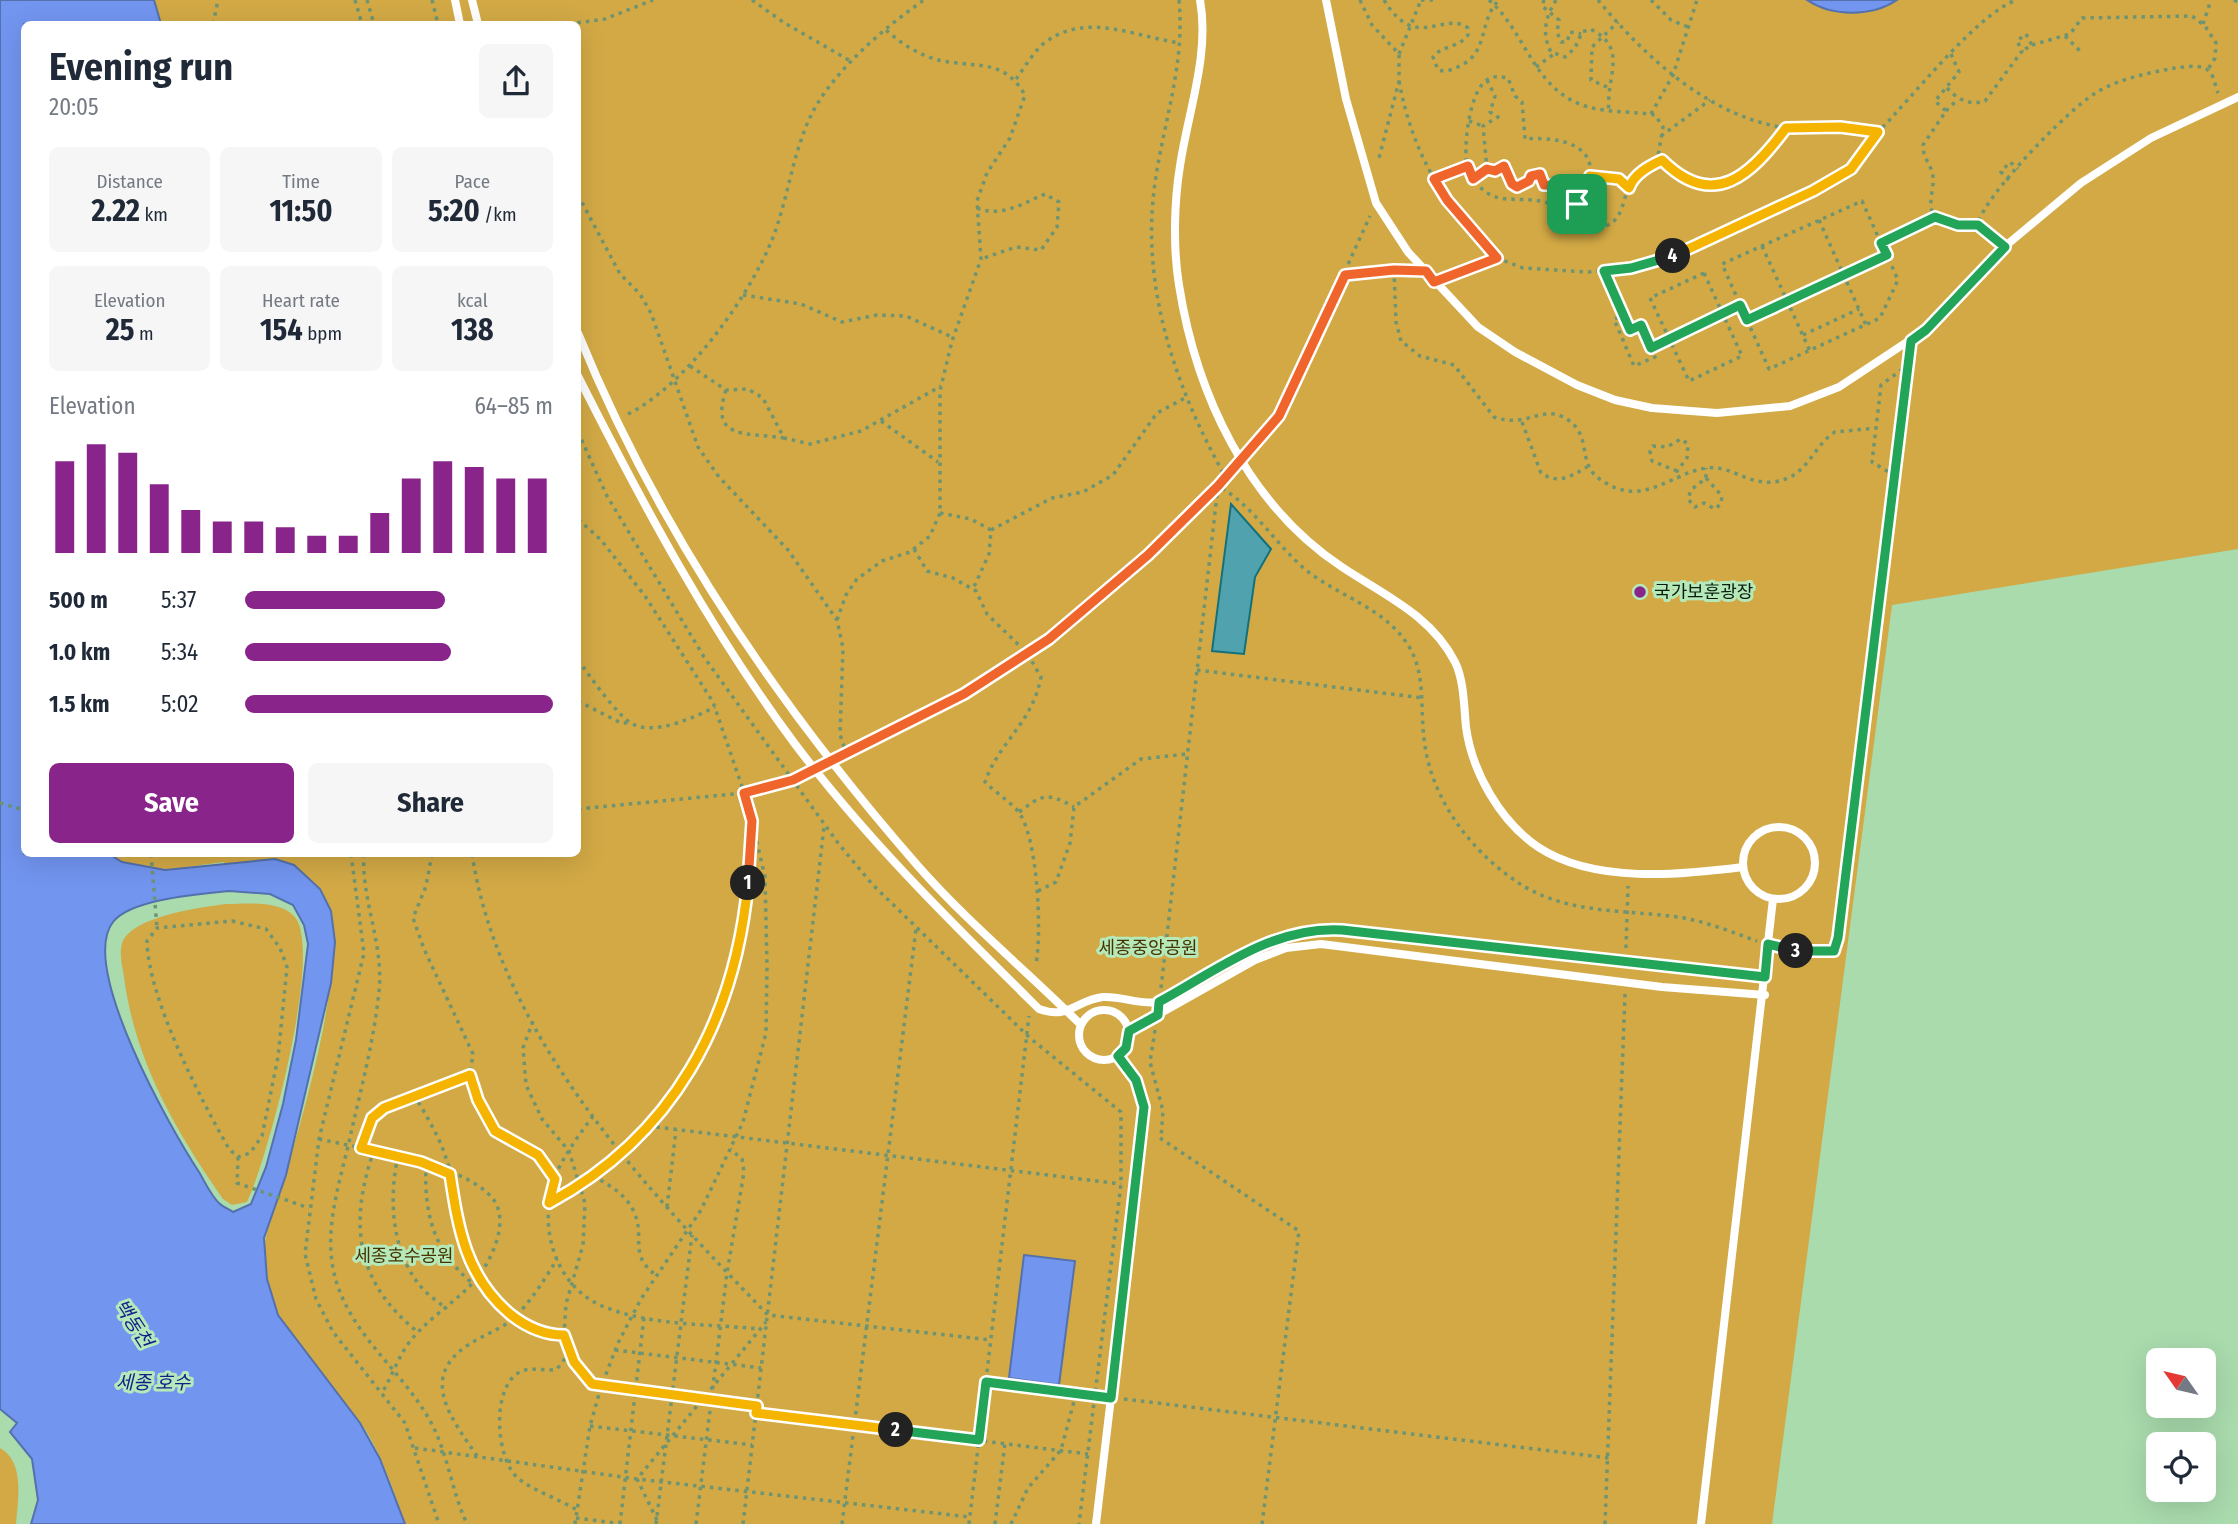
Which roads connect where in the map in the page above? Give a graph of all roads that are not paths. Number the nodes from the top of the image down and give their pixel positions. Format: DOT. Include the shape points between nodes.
graph roads {
  1 [pos="455,0"];
  2 [pos="472,0"];
  3 [pos="1200,0"];
  4 [pos="1326,0"];
  5 [pos="459,21"];
  6 [pos="477,21"];
  7 [pos="2238,97"];
  8 [pos="581,339"];
  9 [pos="581,382"];
  10 [pos="1744,867"];
  11 [pos="1773,899"];
  12 [pos="1765,977"];
  13 [pos="1765,995"];
  14 [pos="1068,1012"];
  15 [pos="1081,1026"];
  16 [pos="1129,1031"];
  17 [pos="1118,1056"];
  18 [pos="1096,1524"];
  19 [pos="1701,1524"];
  1 -- 5 [label="lane"];
  2 -- 6 [label="lane"];
  3 -- 10 [label="lane" via="1197,79 1179,169 1179,284 1201,378 1258,489 1292,528 1340,566 1415,613 1438,639 1456,664 1477,769 1511,822 1539,847 1569,861 1627,872"];
  4 -- 7 [label="lane" via="1346,99 1376,203 1390,228 1478,327 1577,385 1652,408 1717,413 1790,406 1839,387 1926,330 2005,247 2081,183 2151,138"];
  8 -- 14 [label="lane" via="657,496 710,590 831,761 920,868"];
  9 -- 14 [label="lane" via="704,609 748,679 815,768 925,897 1031,1002 1052,1014"];
  10 -- 11 [label="lane" via="1751,886"];
  10 -- 11 [label="lane" via="1745,851 1760,832 1785,827 1806,839 1816,860 1810,883 1793,897"];
  11 -- 12 [label="lane"];
  12 -- 13 [label="lane"];
  12 -- 14 [label="lane" via="1320,928 1266,942 1159,1002 1102,997"];
  13 -- 16 [label="lane" via="1626,983 1321,944 1286,947 1255,960"];
  13 -- 19 [label="lane"];
  14 -- 15 [label="lane"];
  15 -- 16 [label="lane" via="1091,1014 1106,1010 1121,1016"];
  15 -- 17 [label="lane" via="1080,1041 1088,1055 1105,1060"];
  16 -- 17 [label="lane" via="1126,1048"];
  17 -- 18 [label="lane" via="1136,1080 1144,1107"];
}
